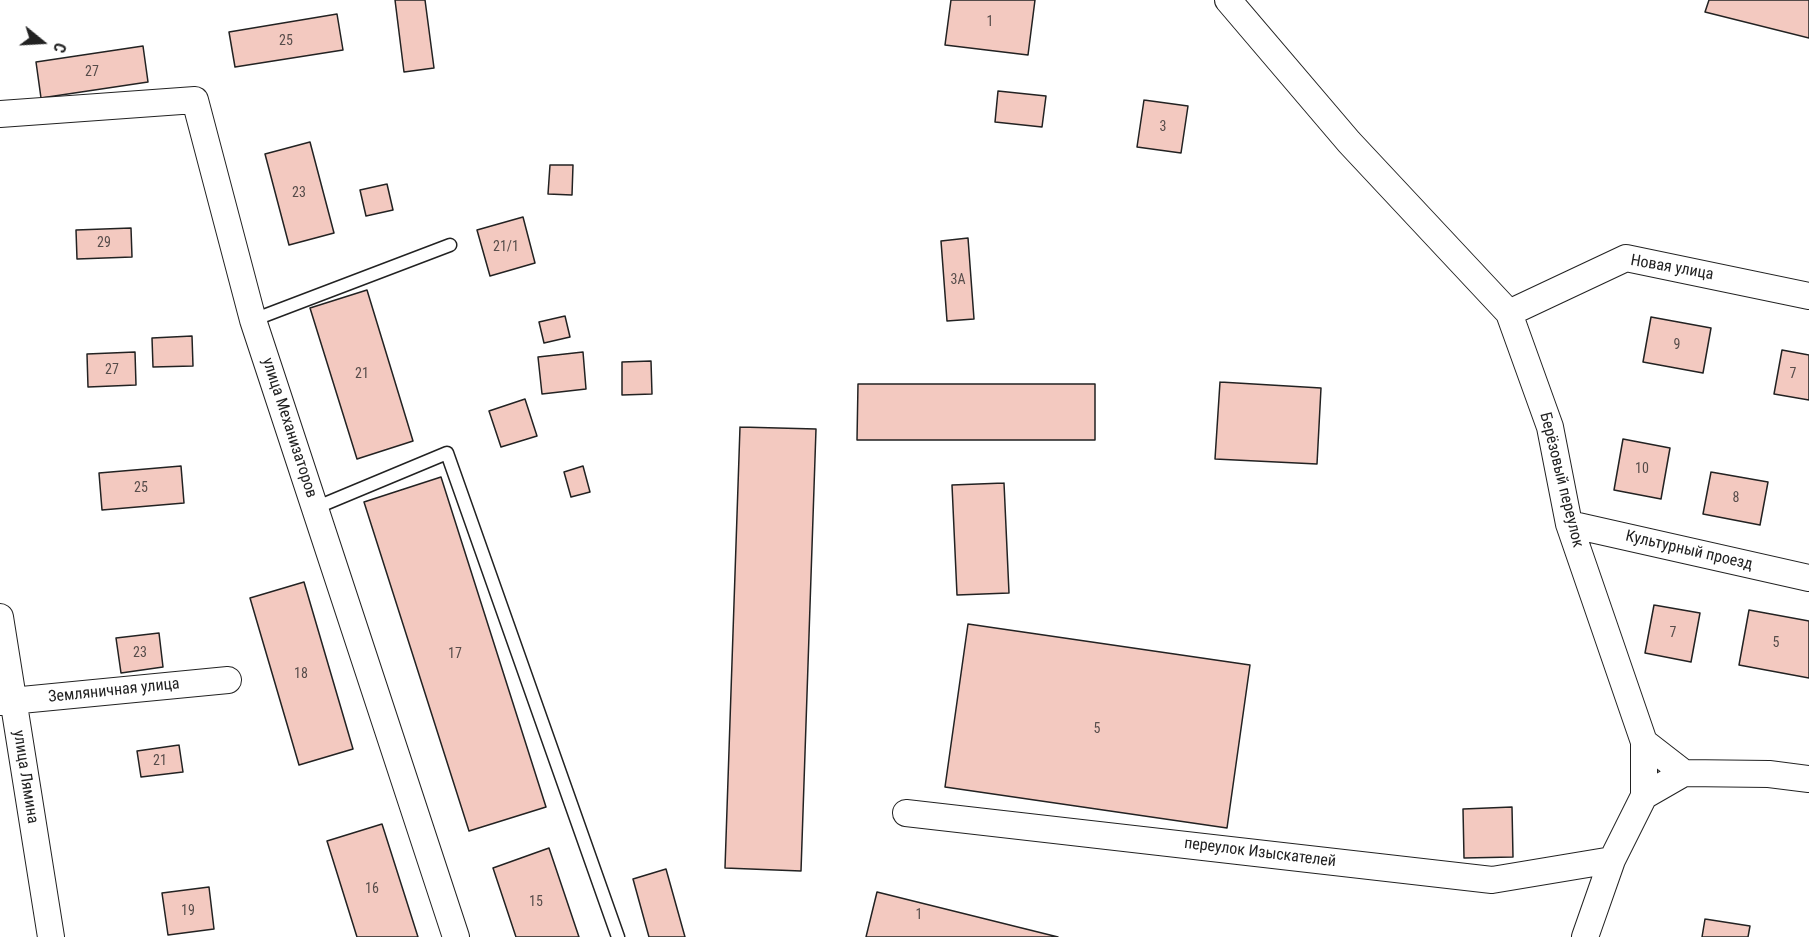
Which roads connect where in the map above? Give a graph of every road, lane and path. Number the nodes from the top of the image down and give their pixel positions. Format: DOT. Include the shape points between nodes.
graph roads {
  1 [pos="1228,0"];
  2 [pos="0,114"];
  3 [pos="450,245"];
  4 [pos="1809,296"];
  5 [pos="1509,313"];
  6 [pos="253,320"];
  7 [pos="315,508"];
  8 [pos="1569,524"];
  9 [pos="1809,578"];
  10 [pos="0,617"];
  11 [pos="228,680"];
  12 [pos="6,701"];
  13 [pos="1644,742"];
  14 [pos="1684,772"];
  15 [pos="1809,779"];
  16 [pos="1644,796"];
  17 [pos="906,813"];
  18 [pos="1612,860"];
  19 [pos="51,937"];
  20 [pos="456,937"];
  21 [pos="618,937"];
  22 [pos="1585,937"];
  1 -- 5 [label="street, Берёзовый переулок" via="1349,142"];
  2 -- 6 [label="street, улица Механизаторов" via="195,100"];
  3 -- 6 [label="lane"];
  4 -- 5 [label="street, Новая улица" via="1626,258"];
  5 -- 8 [label="street, Берёзовый переулок" via="1550,427"];
  6 -- 7 [label="street, улица Механизаторов"];
  7 -- 20 [label="street, улица Механизаторов"];
  7 -- 21 [label="lane" via="447,453"];
  8 -- 9 [label="street, Культурный проезд"];
  8 -- 13 [label="street, Берёзовый переулок"];
  10 -- 12 [label="street, улица Лямина"];
  11 -- 12 [label="street, Земляничная улица"];
  12 -- 19 [label="street, улица Лямина"];
  13 -- 14 [label="street"];
  13 -- 16 [label="street, Берёзовый переулок"];
  14 -- 15 [label="street"];
  14 -- 16 [label="street"];
  16 -- 18 [label="street"];
  17 -- 18 [label="street, переулок Изыскателей" via="1492,880"];
  18 -- 22 [label="street"];
}
